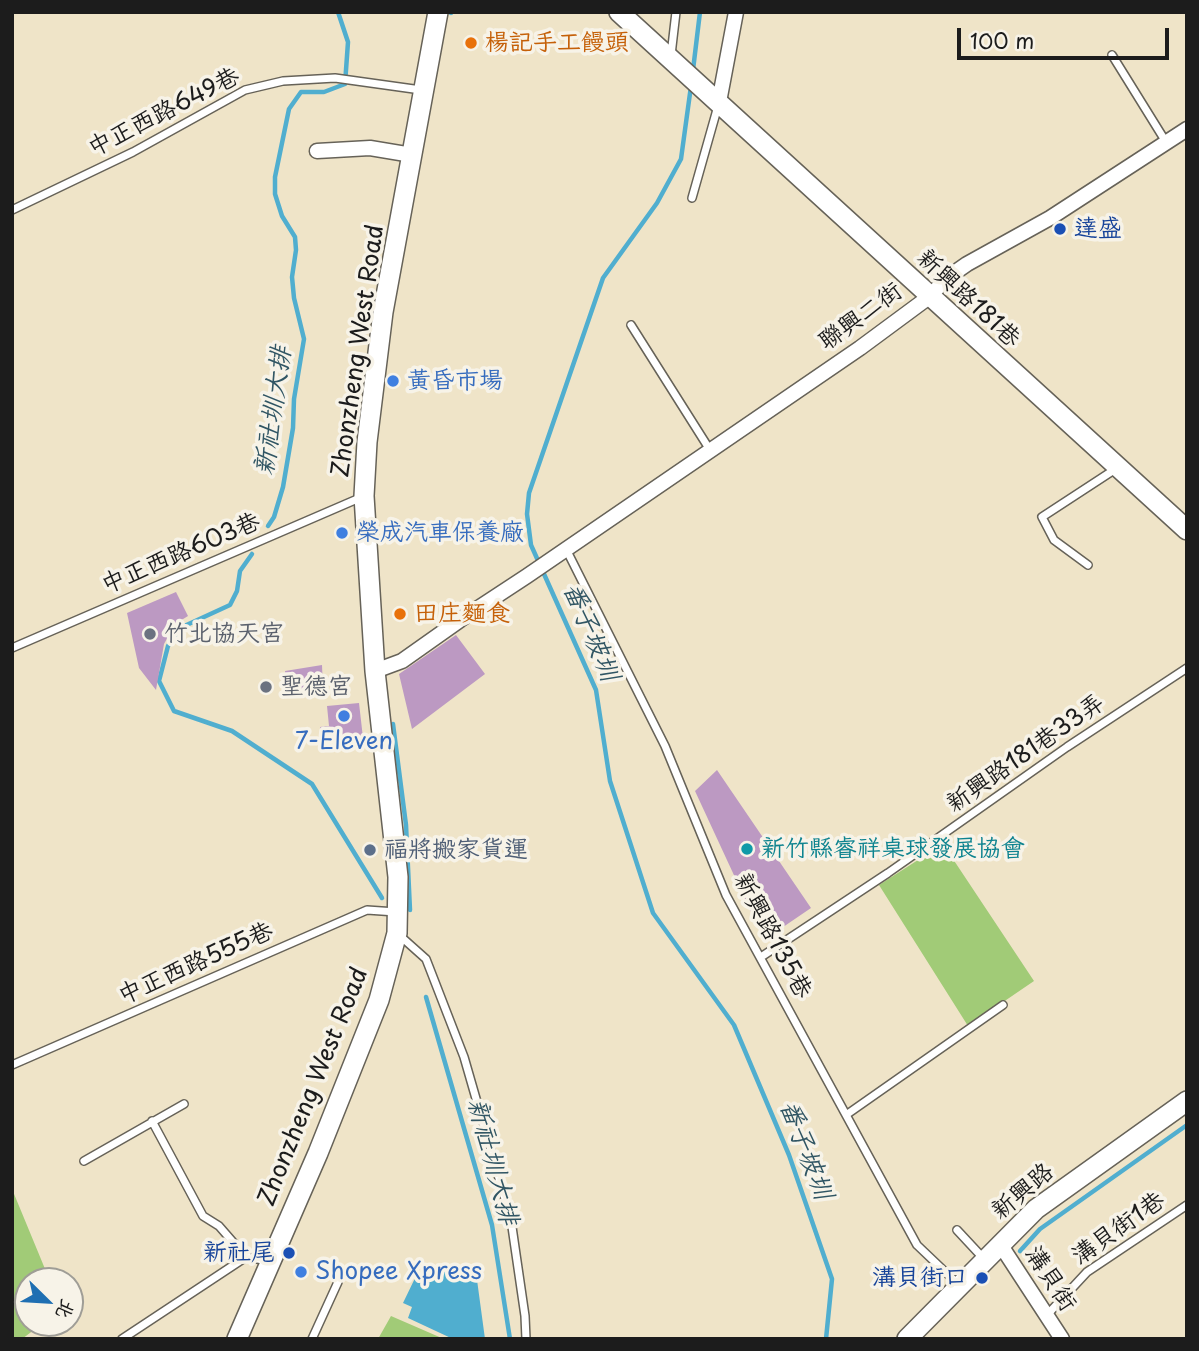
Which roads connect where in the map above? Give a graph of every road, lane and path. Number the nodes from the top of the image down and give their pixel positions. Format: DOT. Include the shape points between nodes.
graph roads {
  1 [pos="438,12"];
  2 [pos="619,12"];
  3 [pos="676,12"];
  4 [pos="736,12"];
  5 [pos="1112,55"];
  6 [pos="670,60"];
  7 [pos="424,91"];
  8 [pos="719,102"];
  9 [pos="1187,129"];
  10 [pos="1167,143"];
  11 [pos="317,151"];
  12 [pos="412,155"];
  13 [pos="692,198"];
  14 [pos="12,211"];
  15 [pos="929,296"];
  16 [pos="631,325"];
  17 [pos="710,450"];
  18 [pos="1117,468"];
  19 [pos="365,495"];
  20 [pos="1187,530"];
  21 [pos="565,548"];
  22 [pos="1088,565"];
  23 [pos="12,648"];
  24 [pos="1187,668"];
  25 [pos="375,671"];
  26 [pos="398,912"];
  27 [pos="397,933"];
  28 [pos="761,957"];
  29 [pos="1003,1006"];
  30 [pos="12,1065"];
  31 [pos="1187,1101"];
  32 [pos="184,1104"];
  33 [pos="846,1115"];
  34 [pos="152,1121"];
  35 [pos="84,1161"];
  36 [pos="1187,1205"];
  37 [pos="957,1230"];
  38 [pos="1000,1244"];
  39 [pos="246,1257"];
  40 [pos="984,1260"];
  41 [pos="270,1261"];
  42 [pos="338,1282"];
  43 [pos="959,1285"];
  44 [pos="1046,1316"];
  45 [pos="122,1339"];
  46 [pos="237,1339"];
  47 [pos="312,1339"];
  48 [pos="526,1339"];
  49 [pos="907,1339"];
  50 [pos="1062,1339"];
  1 -- 7 [label="main road, Zhonzheng West Road"];
  2 -- 6 [label="main road, 新興路181巷"];
  3 -- 6 [label="lane"];
  4 -- 8 [label="street"];
  5 -- 10 [label="lane"];
  6 -- 8 [label="main road, 新興路181巷"];
  7 -- 12 [label="main road, Zhonzheng West Road"];
  7 -- 14 [label="lane, 中正西路649巷" via="334,78 282,81 245,90"];
  8 -- 13 [label="lane"];
  8 -- 15 [label="main road, 新興路181巷"];
  9 -- 10 [label="street, 聯興二街"];
  10 -- 15 [label="street, 聯興二街" via="1050,218 967,264"];
  11 -- 12 [label="street" via="370,148"];
  12 -- 19 [label="main road, Zhonzheng West Road" via="383,312"];
  15 -- 17 [label="street, 聯興二街"];
  15 -- 18 [label="main road, 新興路181巷"];
  16 -- 17 [label="lane"];
  17 -- 21 [label="street, 聯興二街"];
  18 -- 20 [label="main road, 新興路181巷"];
  18 -- 22 [label="lane" via="1042,517 1054,540"];
  19 -- 23 [label="lane, 中正西路603巷"];
  19 -- 25 [label="main road, Zhonzheng West Road"];
  21 -- 25 [label="street, 聯興二街" via="402,661"];
  21 -- 28 [label="lane, 新興路135巷" via="665,746 726,895"];
  24 -- 28 [label="lane, 新興路181巷33弄"];
  25 -- 26 [label="main road, Zhonzheng West Road" via="396,846"];
  26 -- 27 [label="main road, Zhonzheng West Road"];
  26 -- 30 [label="lane, 中正西路555巷" via="367,910"];
  27 -- 41 [label="main road, Zhonzheng West Road" via="379,1000"];
  27 -- 48 [label="lane" via="426,959 464,1057 511,1220"];
  28 -- 33 [label="lane, 新興路135巷"];
  29 -- 33 [label="lane"];
  31 -- 38 [label="main road, 新興路" via="1036,1209"];
  32 -- 34 [label="lane"];
  33 -- 43 [label="lane, 新興路135巷" via="917,1245"];
  34 -- 35 [label="lane"];
  34 -- 39 [label="lane" via="203,1216 219,1226"];
  36 -- 44 [label="lane, 溝貝街1巷" via="1087,1272"];
  37 -- 40 [label="lane"];
  38 -- 40 [label="main road, 新興路"];
  38 -- 44 [label="street, 溝貝街"];
  39 -- 41 [label="lane"];
  39 -- 45 [label="lane"];
  40 -- 43 [label="main road, 新興路"];
  41 -- 46 [label="main road, Zhonzheng West Road"];
  42 -- 47 [label="lane"];
  43 -- 49 [label="main road, 新興路"];
  44 -- 50 [label="street, 溝貝街"];
}
